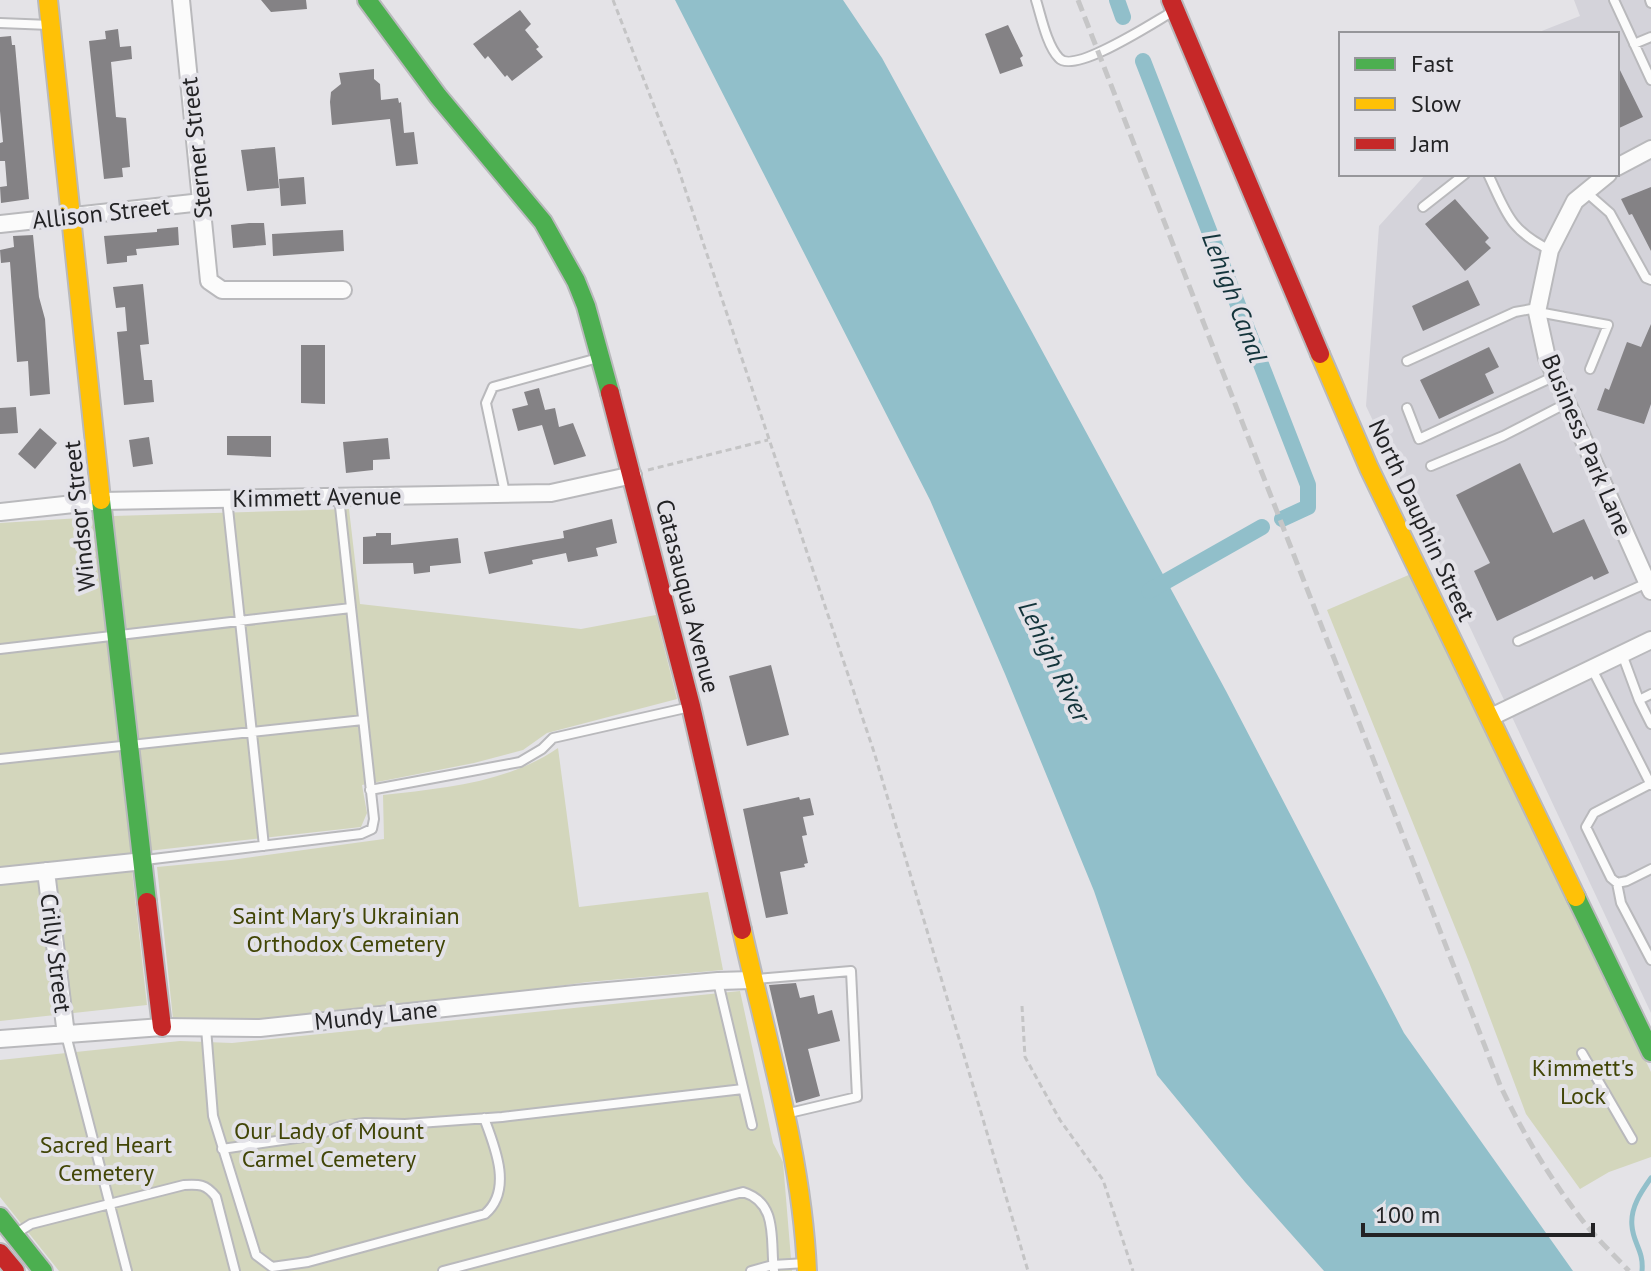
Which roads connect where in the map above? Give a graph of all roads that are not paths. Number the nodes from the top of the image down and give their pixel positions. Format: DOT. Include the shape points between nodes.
graph roads {
  1 [pos="48,0"];
  2 [pos="181,0"];
  3 [pos="367,0"];
  4 [pos="1036,0"];
  5 [pos="1614,0"];
  6 [pos="1174,5"];
  7 [pos="0,23"];
  8 [pos="51,25"];
  9 [pos="1651,37"];
  10 [pos="1634,44"];
  11 [pos="1651,80"];
  12 [pos="1651,149"];
  13 [pos="1619,165"];
  14 [pos="1462,176"];
  15 [pos="1489,176"];
  16 [pos="1605,176"];
  17 [pos="1586,192"];
  18 [pos="202,202"];
  19 [pos="1423,207"];
  20 [pos="71,216"];
  21 [pos="0,224"];
  22 [pos="1550,250"];
  23 [pos="1651,280"];
  24 [pos="343,290"];
  25 [pos="1538,310"];
  26 [pos="601,357"];
  27 [pos="1407,361"];
  28 [pos="1590,369"];
  29 [pos="1555,376"];
  30 [pos="1567,403"];
  31 [pos="1407,408"];
  32 [pos="1431,466"];
  33 [pos="633,475"];
  34 [pos="505,494"];
  35 [pos="339,497"];
  36 [pos="227,499"];
  37 [pos="101,501"];
  38 [pos="0,512"];
  39 [pos="1649,587"];
  40 [pos="351,608"];
  41 [pos="240,621"];
  42 [pos="117,635"];
  43 [pos="1651,640"];
  44 [pos="1518,641"];
  45 [pos="0,649"];
  46 [pos="1622,654"];
  47 [pos="1592,669"];
  48 [pos="1651,694"];
  49 [pos="1639,700"];
  50 [pos="691,706"];
  51 [pos="1489,718"];
  52 [pos="363,720"];
  53 [pos="1651,724"];
  54 [pos="252,732"];
  55 [pos="130,745"];
  56 [pos="0,759"];
  57 [pos="1651,785"];
  58 [pos="370,790"];
  59 [pos="264,846"];
  60 [pos="144,861"];
  61 [pos="1651,869"];
  62 [pos="46,871"];
  63 [pos="0,876"];
  64 [pos="1617,883"];
  65 [pos="1651,960"];
  66 [pos="752,980"];
  67 [pos="718,981"];
  68 [pos="162,1027"];
  69 [pos="206,1027"];
  70 [pos="66,1035"];
  71 [pos="0,1039"];
  72 [pos="1651,1052"];
  73 [pos="1582,1053"];
  74 [pos="743,1089"];
  75 [pos="784,1114"];
  76 [pos="484,1118"];
  77 [pos="752,1125"];
  78 [pos="1632,1139"];
  79 [pos="222,1149"];
  80 [pos="110,1204"];
  81 [pos="5,1225"];
  82 [pos="0,1253"];
  83 [pos="807,1267"];
  84 [pos="773,1268"];
  85 [pos="15,1271"];
  86 [pos="43,1271"];
  87 [pos="127,1271"];
  88 [pos="235,1271"];
  89 [pos="443,1271"];
  90 [pos="751,1271"];
  1 -- 8 [label="street, Windsor Street"];
  2 -- 18 [label="street, Sterner Street"];
  3 -- 26 [label="street, Catasauqua Avenue" via="438,96 543,222 576,281"];
  4 -- 6 [label="lane" via="1044,29 1065,62 1091,57"];
  5 -- 10 [label="lane"];
  6 -- 51 [label="street, North Dauphin Street" via="1369,468"];
  7 -- 8 [label="lane"];
  8 -- 20 [label="street, Windsor Street"];
  9 -- 10 [label="lane"];
  10 -- 11 [label="lane"];
  12 -- 13 [label="street, Business Park Lane"];
  14 -- 19 [label="lane"];
  15 -- 22 [label="lane" via="1512,224"];
  16 -- 17 [label="street, Business Park Lane"];
  17 -- 22 [label="street, Business Park Lane" via="1575,201"];
  17 -- 23 [label="lane" via="1610,213"];
  18 -- 20 [label="street, Allison Street"];
  18 -- 24 [label="street, Sterner Street" via="209,281 222,290"];
  20 -- 21 [label="street, Allison Street"];
  20 -- 37 [label="street, Windsor Street"];
  22 -- 25 [label="street, Business Park Lane"];
  25 -- 27 [label="lane" via="1515,312"];
  25 -- 28 [label="lane" via="1608,325"];
  25 -- 29 [label="street, Business Park Lane"];
  26 -- 33 [label="street, Catasauqua Avenue"];
  26 -- 34 [label="lane" via="493,387 488,393"];
  29 -- 30 [label="street, Business Park Lane"];
  29 -- 31 [label="lane" via="1419,439"];
  30 -- 32 [label="lane"];
  30 -- 39 [label="street, Business Park Lane"];
  33 -- 34 [label="street, Kimmett Avenue" via="551,493"];
  33 -- 50 [label="street, Catasauqua Avenue"];
  34 -- 35 [label="street, Kimmett Avenue"];
  35 -- 36 [label="street, Kimmett Avenue"];
  35 -- 40 [label="lane"];
  36 -- 37 [label="street, Kimmett Avenue"];
  36 -- 41 [label="lane"];
  37 -- 38 [label="street, Kimmett Avenue"];
  37 -- 42 [label="street, Windsor Street"];
  39 -- 44 [label="lane"];
  40 -- 41 [label="lane"];
  40 -- 52 [label="lane"];
  41 -- 42 [label="lane"];
  41 -- 54 [label="lane"];
  42 -- 45 [label="lane"];
  42 -- 55 [label="street, Windsor Street"];
  43 -- 46 [label="street"];
  46 -- 47 [label="street"];
  46 -- 49 [label="lane"];
  47 -- 51 [label="street"];
  47 -- 57 [label="lane"];
  48 -- 49 [label="lane"];
  49 -- 53 [label="lane"];
  50 -- 58 [label="lane" via="553,738 520,762"];
  50 -- 66 [label="street, Catasauqua Avenue"];
  51 -- 72 [label="street, North Dauphin Street"];
  52 -- 54 [label="lane"];
  52 -- 58 [label="lane"];
  54 -- 55 [label="lane"];
  54 -- 59 [label="lane"];
  55 -- 56 [label="lane"];
  55 -- 60 [label="street, Windsor Street"];
  57 -- 64 [label="lane" via="1594,813 1586,827"];
  58 -- 59 [label="lane" via="372,829"];
  59 -- 60 [label="lane"];
  60 -- 62 [label="street, Crilly Street"];
  60 -- 68 [label="street, Windsor Street"];
  61 -- 64 [label="lane"];
  62 -- 63 [label="street, Crilly Street"];
  62 -- 70 [label="street, Crilly Street"];
  64 -- 65 [label="lane" via="1621,903"];
  66 -- 67 [label="street, Mundy Lane"];
  66 -- 75 [label="street, Catasauqua Avenue"];
  66 -- 75 [label="lane" via="851,971 857,1097"];
  67 -- 69 [label="street, Mundy Lane" via="260,1028"];
  67 -- 74 [label="lane"];
  68 -- 69 [label="street, Mundy Lane"];
  68 -- 70 [label="street, Mundy Lane"];
  69 -- 79 [label="lane" via="211,1103"];
  70 -- 71 [label="street, Mundy Lane"];
  70 -- 80 [label="lane"];
  73 -- 78 [label="lane"];
  74 -- 76 [label="lane"];
  74 -- 77 [label="lane"];
  75 -- 83 [label="street, Catasauqua Avenue" via="797,1173"];
  76 -- 79 [label="lane" via="365,1123"];
  76 -- 79 [label="lane" via="500,1179 495,1205 485,1214 279,1268 256,1255"];
  80 -- 81 [label="lane" via="31,1224"];
  80 -- 87 [label="lane"];
  80 -- 88 [label="lane" via="184,1185 209,1188"];
  81 -- 86 [label="street"];
  82 -- 85 [label="street"];
  83 -- 84 [label="lane"];
  84 -- 89 [label="lane" via="766,1208 756,1196 743,1192"];
  84 -- 90 [label="lane"];
}
